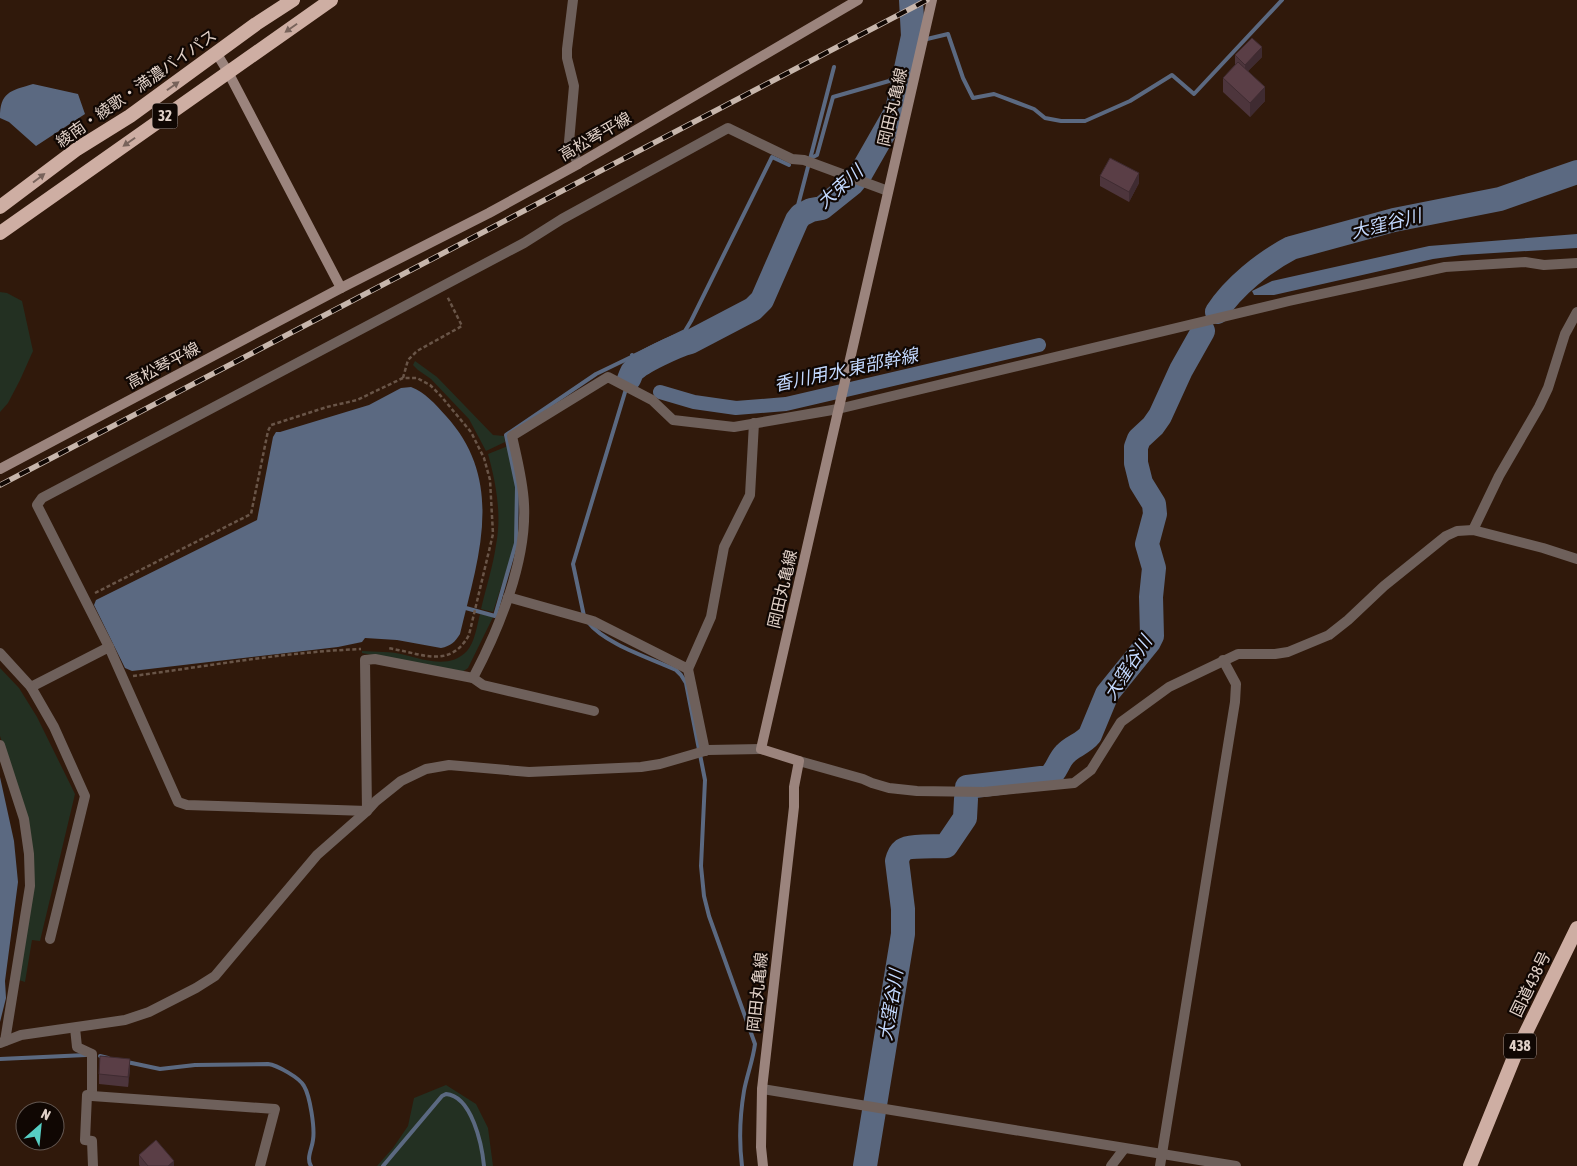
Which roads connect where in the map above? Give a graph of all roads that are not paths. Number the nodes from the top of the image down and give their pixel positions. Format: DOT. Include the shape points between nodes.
graph roads {
  1 [pos="293,0"];
  2 [pos="331,0"];
  3 [pos="573,0"];
  4 [pos="858,0"];
  5 [pos="932,0"];
  6 [pos="217,54"];
  7 [pos="228,72"];
  8 [pos="578,164"];
  9 [pos="888,191"];
  10 [pos="0,207"];
  11 [pos="0,233"];
  12 [pos="1577,263"];
  13 [pos="341,288"];
  14 [pos="1577,312"];
  15 [pos="839,405"];
  16 [pos="754,423"];
  17 [pos="0,469"];
  18 [pos="1473,530"];
  19 [pos="1577,559"];
  20 [pos="508,597"];
  21 [pos="109,647"];
  22 [pos="0,653"];
  23 [pos="1223,660"];
  24 [pos="688,669"];
  25 [pos="473,678"];
  26 [pos="31,687"];
  27 [pos="594,711"];
  28 [pos="0,745"];
  29 [pos="761,749"];
  30 [pos="701,753"];
  31 [pos="799,761"];
  32 [pos="367,810"];
  33 [pos="1577,928"];
  34 [pos="50,939"];
  35 [pos="75,1028"];
  36 [pos="3,1042"];
  37 [pos="762,1089"];
  38 [pos="92,1096"];
  39 [pos="1124,1148"];
  40 [pos="1162,1154"];
  41 [pos="93,1166"];
  42 [pos="260,1166"];
  43 [pos="763,1166"];
  44 [pos="1111,1166"];
  45 [pos="1160,1166"];
  46 [pos="1236,1166"];
  47 [pos="1470,1166"];
  1 -- 6 [label="highway, 綾南・綾歌・満濃バイパス / 32"];
  2 -- 7 [label="highway, 32, one-way"];
  3 -- 8 [label="street" via="567,49 574,86 569,142"];
  4 -- 8 [label="main road, 高松琴平線"];
  5 -- 9 [label="main road, 岡田丸亀線"];
  6 -- 7 [label="main road"];
  10 -- 6 [label="highway, 綾南・綾歌・満濃バイパス / 32, one-way" via="77,149"];
  7 -- 11 [label="highway, 32, one-way"];
  7 -- 13 [label="main road"];
  8 -- 13 [label="main road, 高松琴平線"];
  9 -- 15 [label="main road, 岡田丸亀線"];
  9 -- 21 [label="street" via="809,162 792,159 728,128 524,243 42,498 38,505"];
  12 -- 15 [label="street" via="1544,265 1525,262 1445,267"];
  13 -- 17 [label="main road, 高松琴平線"];
  14 -- 18 [label="street" via="1565,334 1539,407 1499,476"];
  15 -- 16 [label="street"];
  15 -- 29 [label="main road, 岡田丸亀線"];
  16 -- 20 [label="street" via="734,427 673,420 652,400 608,377 512,436 522,479 524,506 522,544"];
  16 -- 24 [label="street" via="750,495 724,548 711,617"];
  18 -- 19 [label="street"];
  18 -- 23 [label="street" via="1446,536 1329,635 1288,652 1238,654"];
  20 -- 24 [label="street" via="593,621"];
  20 -- 25 [label="street" via="502,618"];
  21 -- 26 [label="street"];
  21 -- 32 [label="street" via="178,802 187,805"];
  22 -- 26 [label="street"];
  23 -- 31 [label="street" via="1169,687 1130,714 1121,722 1091,770 1074,783 984,792 917,792 880,785"];
  23 -- 40 [label="street" via="1236,684 1235,702"];
  24 -- 30 [label="street"];
  25 -- 27 [label="street" via="483,685"];
  25 -- 32 [label="street" via="375,659 365,660"];
  26 -- 34 [label="street" via="54,727 85,796"];
  28 -- 36 [label="street" via="24,819 30,886"];
  29 -- 30 [label="street"];
  29 -- 31 [label="main road"];
  30 -- 32 [label="street" via="641,766 538,771 436,766 396,784"];
  31 -- 37 [label="main road, 岡田丸亀線"];
  32 -- 35 [label="street" via="317,855 215,976 149,1012 124,1020"];
  33 -- 47 [label="highway, 国道438号 / 438" via="1515,1055"];
  35 -- 36 [label="street" via="21,1035"];
  35 -- 38 [label="street" via="77,1047 92,1054"];
  37 -- 39 [label="street"];
  37 -- 43 [label="main road, 岡田丸亀線"];
  38 -- 41 [label="street" via="86,1095 85,1140 92,1141"];
  38 -- 42 [label="street" via="275,1109"];
  39 -- 40 [label="street"];
  39 -- 44 [label="street"];
  40 -- 45 [label="street"];
  40 -- 46 [label="street"];
}
